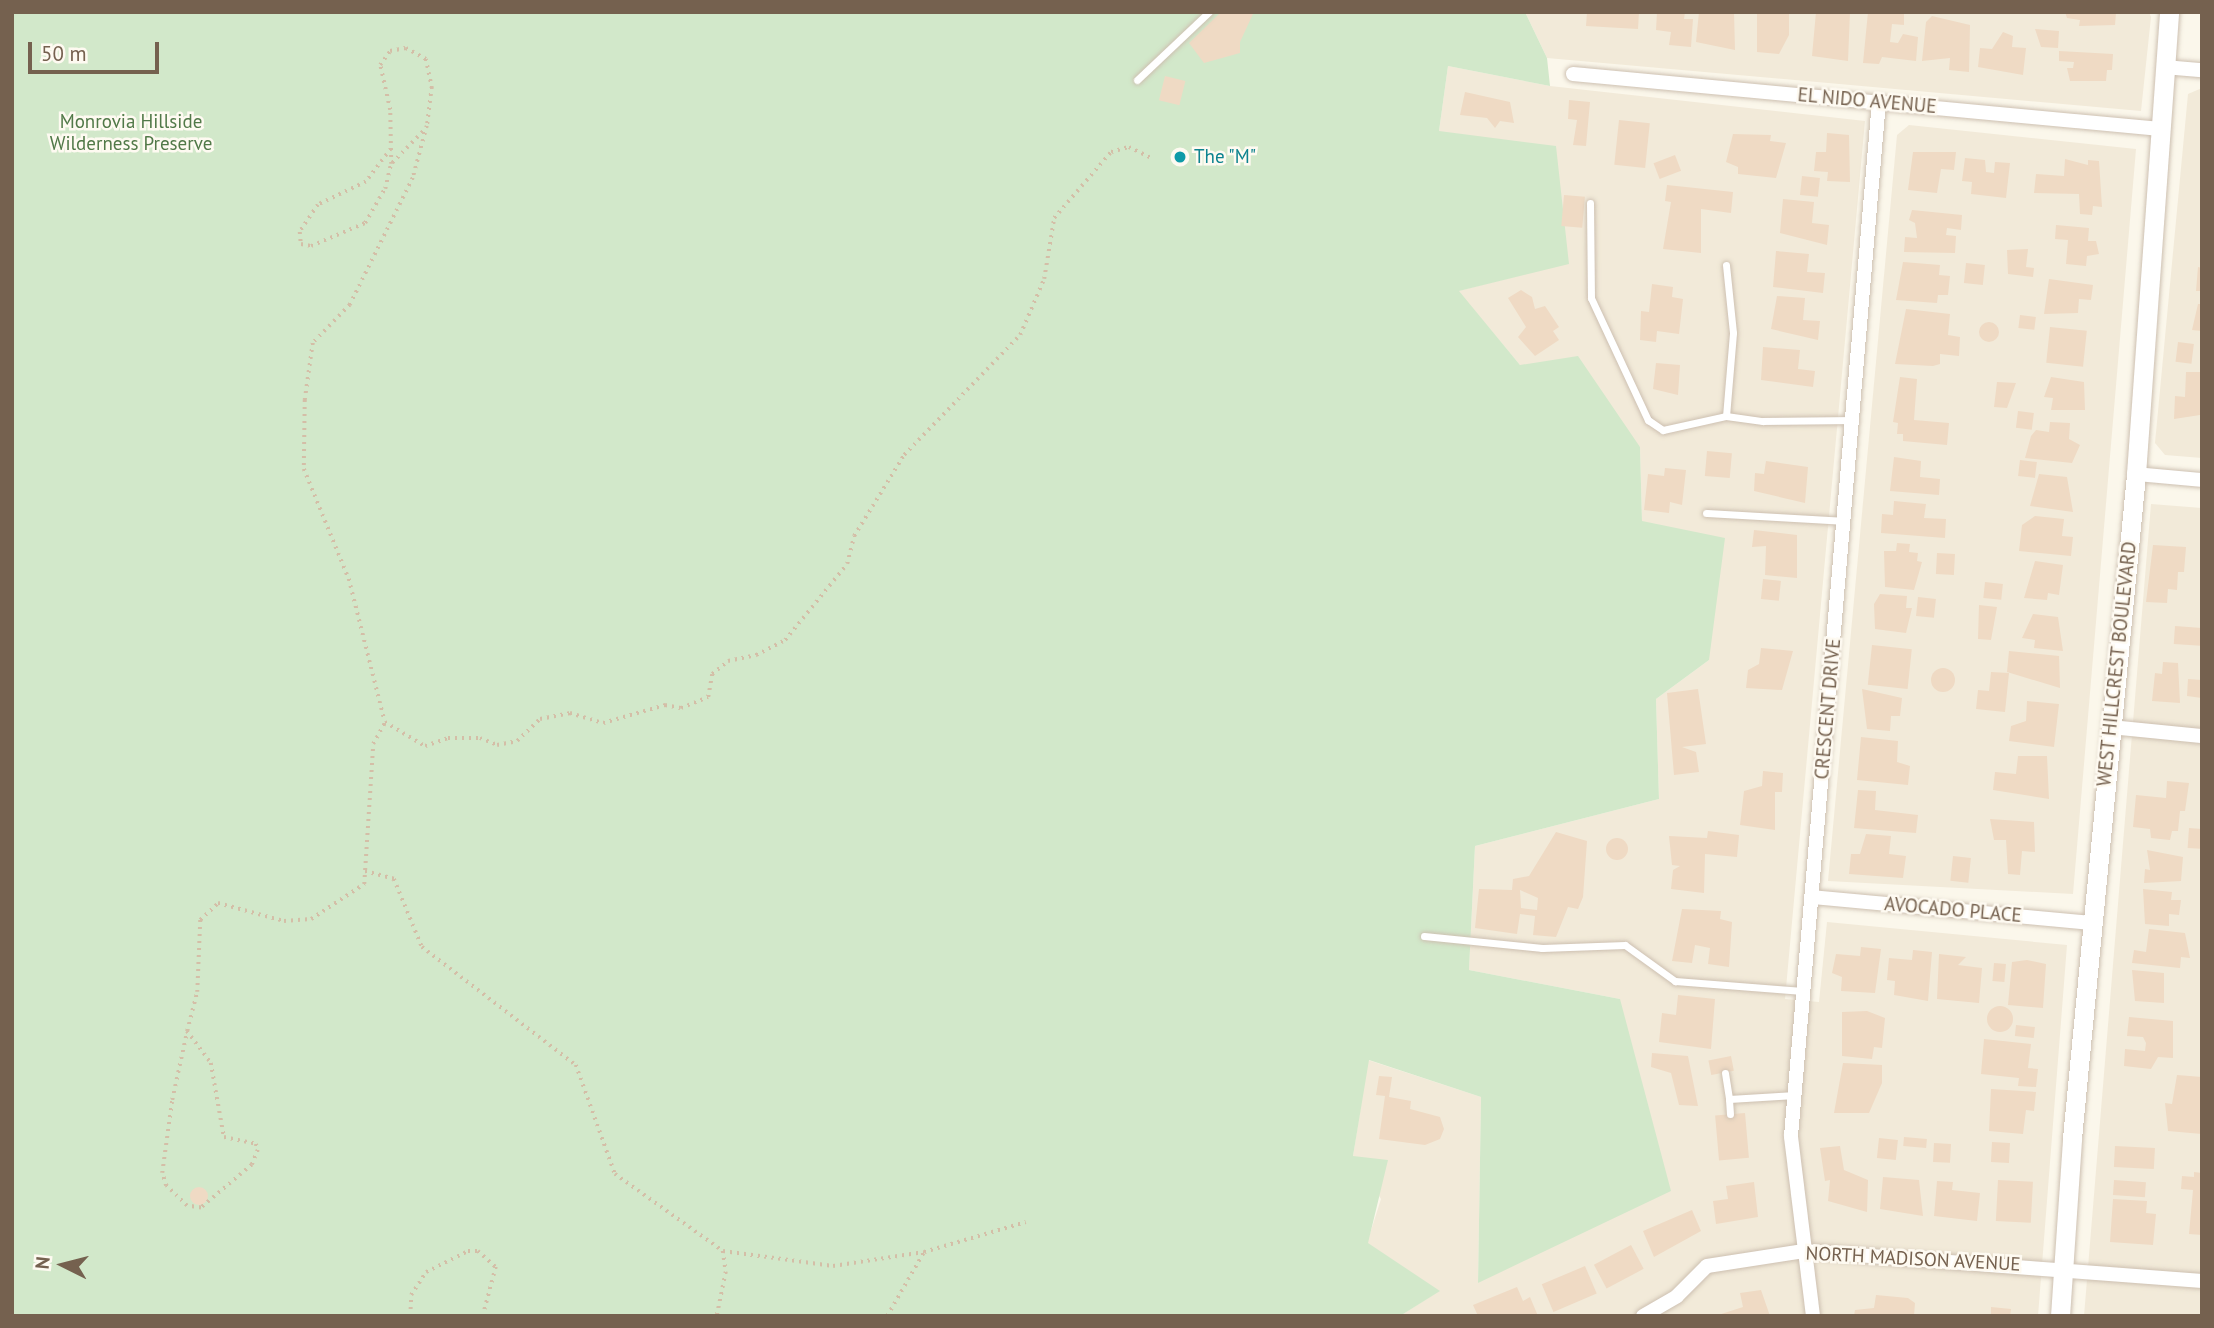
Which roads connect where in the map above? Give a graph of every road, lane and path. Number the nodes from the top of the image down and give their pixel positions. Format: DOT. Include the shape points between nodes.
graph roads {
  1 [pos="1209,12"];
  2 [pos="2169,12"];
  3 [pos="2164,66"];
  4 [pos="2202,70"];
  5 [pos="1573,74"];
  6 [pos="1137,80"];
  7 [pos="1879,102"];
  8 [pos="427,126"];
  9 [pos="2160,129"];
  10 [pos="391,149"];
  11 [pos="1152,158"];
  12 [pos="391,164"];
  13 [pos="1590,203"];
  14 [pos="1726,265"];
  15 [pos="1727,416"];
  16 [pos="1853,420"];
  17 [pos="2136,474"];
  18 [pos="2202,480"];
  19 [pos="1706,513"];
  20 [pos="1844,521"];
  21 [pos="385,722"];
  22 [pos="2110,727"];
  23 [pos="2202,736"];
  24 [pos="364,871"];
  25 [pos="1812,897"];
  26 [pos="2093,923"];
  27 [pos="1424,936"];
  28 [pos="1804,991"];
  29 [pos="187,1031"];
  30 [pos="1725,1073"];
  31 [pos="1795,1095"];
  32 [pos="1729,1099"];
  33 [pos="1730,1114"];
  34 [pos="1026,1222"];
  35 [pos="723,1251"];
  36 [pos="1804,1251"];
  37 [pos="924,1252"];
  38 [pos="2064,1269"];
  39 [pos="2202,1281"];
  40 [pos="410,1316"];
  41 [pos="483,1316"];
  42 [pos="717,1316"];
  43 [pos="887,1316"];
  44 [pos="1643,1316"];
  45 [pos="1813,1316"];
  46 [pos="2060,1316"];
  1 -- 6 [label="lane"];
  2 -- 3 [label="street, WEST HILLCREST BOULEVARD"];
  3 -- 4 [label="street"];
  3 -- 9 [label="street, WEST HILLCREST BOULEVARD"];
  5 -- 7 [label="street, EL NIDO AVENUE"];
  7 -- 9 [label="street, EL NIDO AVENUE"];
  7 -- 16 [label="street, CRESCENT DRIVE"];
  8 -- 10 [label="path" via="432,86 426,59 406,48 390,51 380,65 390,110"];
  8 -- 12 [label="path"];
  8 -- 21 [label="path" via="413,177 350,305 313,343 304,400 304,469 349,579"];
  9 -- 17 [label="street, WEST HILLCREST BOULEVARD"];
  10 -- 12 [label="path"];
  10 -- 12 [label="path" via="366,182 318,205 300,232 301,244 311,246 365,223 386,189"];
  11 -- 21 [label="path" via="1129,148 1111,152 1054,218 1044,278 1020,335 904,455 854,536 847,564 785,640 756,655 728,661 712,674 708,696 681,708 665,705 603,723 570,713 540,719 517,741 497,745 480,738 425,746"];
  13 -- 15 [label="lane" via="1591,298 1648,420 1663,430"];
  14 -- 15 [label="lane" via="1733,333"];
  15 -- 16 [label="lane"];
  16 -- 20 [label="street, CRESCENT DRIVE"];
  17 -- 18 [label="street"];
  17 -- 22 [label="street, WEST HILLCREST BOULEVARD"];
  19 -- 20 [label="lane"];
  20 -- 25 [label="street, CRESCENT DRIVE"];
  21 -- 24 [label="path" via="373,744"];
  22 -- 23 [label="street"];
  22 -- 26 [label="street, WEST HILLCREST BOULEVARD"];
  24 -- 29 [label="path" via="364,884 311,919 284,921 218,903 202,916 197,992"];
  24 -- 35 [label="path" via="394,879 422,947 576,1065 615,1174"];
  25 -- 26 [label="street, AVOCADO PLACE"];
  25 -- 28 [label="street, CRESCENT DRIVE"];
  26 -- 38 [label="street, WEST HILLCREST BOULEVARD"];
  27 -- 28 [label="lane" via="1542,948 1625,945 1663,978"];
  28 -- 31 [label="street, CRESCENT DRIVE"];
  29 -- 29 [label="path" via="162,1173 166,1186 187,1206 201,1208 252,1165 258,1150 256,1144 223,1137 211,1063"];
  30 -- 32 [label="lane"];
  31 -- 32 [label="lane"];
  31 -- 36 [label="street, CRESCENT DRIVE" via="1791,1136"];
  32 -- 33 [label="lane"];
  34 -- 37 [label="path"];
  35 -- 37 [label="path" via="833,1266"];
  35 -- 42 [label="path" via="726,1272"];
  36 -- 38 [label="street, NORTH MADISON AVENUE"];
  36 -- 44 [label="street, NORTH MADISON AVENUE" via="1707,1266 1676,1296"];
  36 -- 45 [label="street, CRESCENT DRIVE"];
  37 -- 43 [label="path"];
  38 -- 39 [label="street, NORTH MADISON AVENUE"];
  38 -- 46 [label="street, WEST HILLCREST BOULEVARD"];
  40 -- 41 [label="path" via="411,1295 426,1272 468,1251 478,1251 496,1267"];
}
